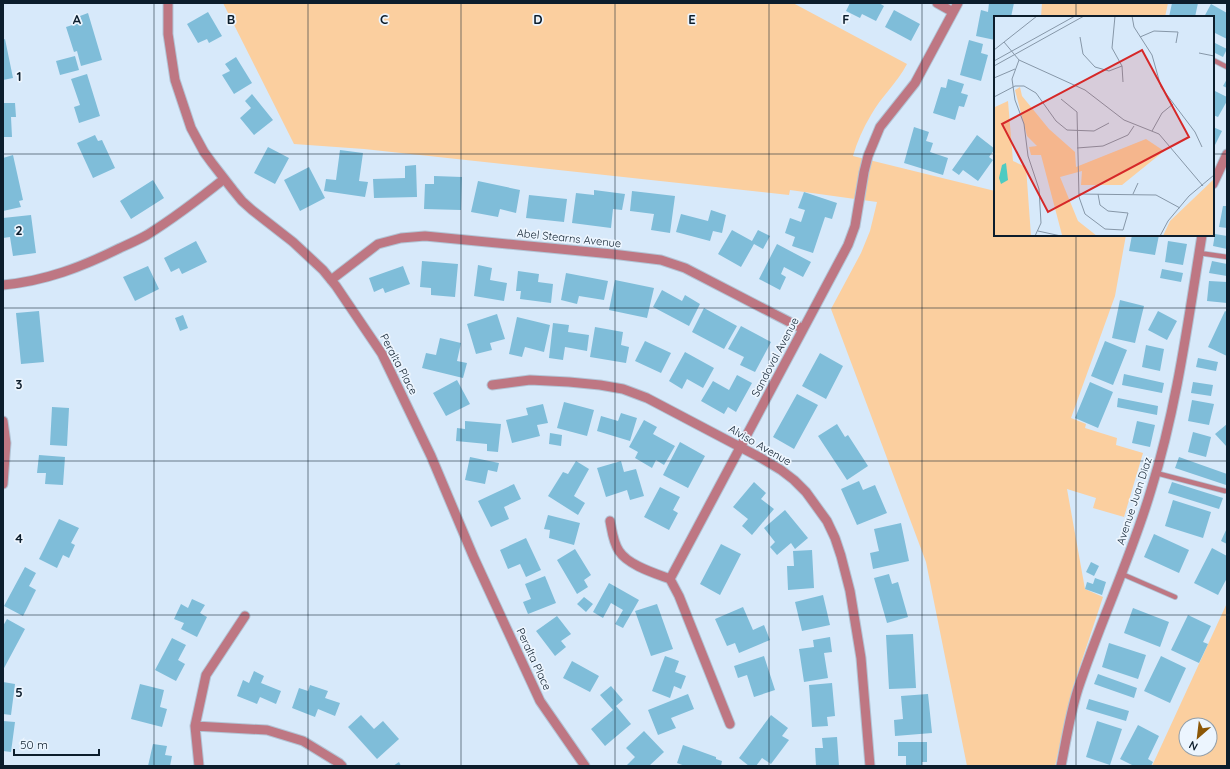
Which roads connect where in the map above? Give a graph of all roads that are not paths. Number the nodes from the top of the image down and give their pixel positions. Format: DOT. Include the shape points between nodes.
graph roads {
  1 [pos="168,3"];
  2 [pos="937,3"];
  3 [pos="958,3"];
  4 [pos="953,12"];
  5 [pos="1214,60"];
  6 [pos="1227,67"];
  7 [pos="1227,154"];
  8 [pos="224,179"];
  9 [pos="1214,181"];
  10 [pos="1202,236"];
  11 [pos="1199,253"];
  12 [pos="1227,257"];
  13 [pos="331,280"];
  14 [pos="3,285"];
  15 [pos="803,329"];
  16 [pos="492,385"];
  17 [pos="3,421"];
  18 [pos="740,446"];
  19 [pos="1156,473"];
  20 [pos="3,484"];
  21 [pos="1225,491"];
  22 [pos="610,521"];
  23 [pos="1122,574"];
  24 [pos="670,579"];
  25 [pos="1175,596"];
  26 [pos="245,616"];
  27 [pos="730,724"];
  28 [pos="195,726"];
  29 [pos="199,766"];
  30 [pos="342,766"];
  31 [pos="585,766"];
  32 [pos="870,766"];
  33 [pos="1061,766"];
  1 -- 8 [label="street, Peralta Place" via="168,34 175,80 191,128 204,152"];
  2 -- 4 [label="street"];
  3 -- 4 [label="street, Sandoval Avenue"];
  4 -- 15 [label="street, Sandoval Avenue" via="915,83 880,127 868,156 855,226"];
  5 -- 6 [label="lane"];
  7 -- 9 [label="street"];
  8 -- 13 [label="street, Peralta Place" via="247,206 293,242"];
  8 -- 14 [label="street" via="146,236 91,262 47,277"];
  10 -- 11 [label="street, Avenue Juan Diaz"];
  11 -- 12 [label="lane"];
  11 -- 19 [label="street, Avenue Juan Diaz" via="1179,378"];
  13 -- 15 [label="street, Abel Stearns Avenue" via="378,244 401,238 425,236 612,254 661,260 685,268"];
  13 -- 31 [label="street, Peralta Place" via="382,354 432,456 474,558 540,701"];
  15 -- 18 [label="street, Sandoval Avenue"];
  16 -- 18 [label="street, Alviso Avenue" via="530,380 623,389 647,398"];
  17 -- 20 [label="street" via="6,443"];
  18 -- 24 [label="street, Sandoval Avenue"];
  18 -- 32 [label="street, Alviso Avenue" via="782,470 794,480 817,506 835,538 850,592 856,626 863,673"];
  19 -- 21 [label="lane"];
  19 -- 23 [label="street, Avenue Juan Diaz"];
  22 -- 24 [label="street" via="614,541 625,559 647,571"];
  23 -- 25 [label="lane"];
  23 -- 33 [label="street, Avenue Juan Diaz" via="1077,691"];
  24 -- 27 [label="street"];
  26 -- 28 [label="street" via="206,675"];
  28 -- 29 [label="street"];
  28 -- 30 [label="street" via="267,730 303,741"];
}
